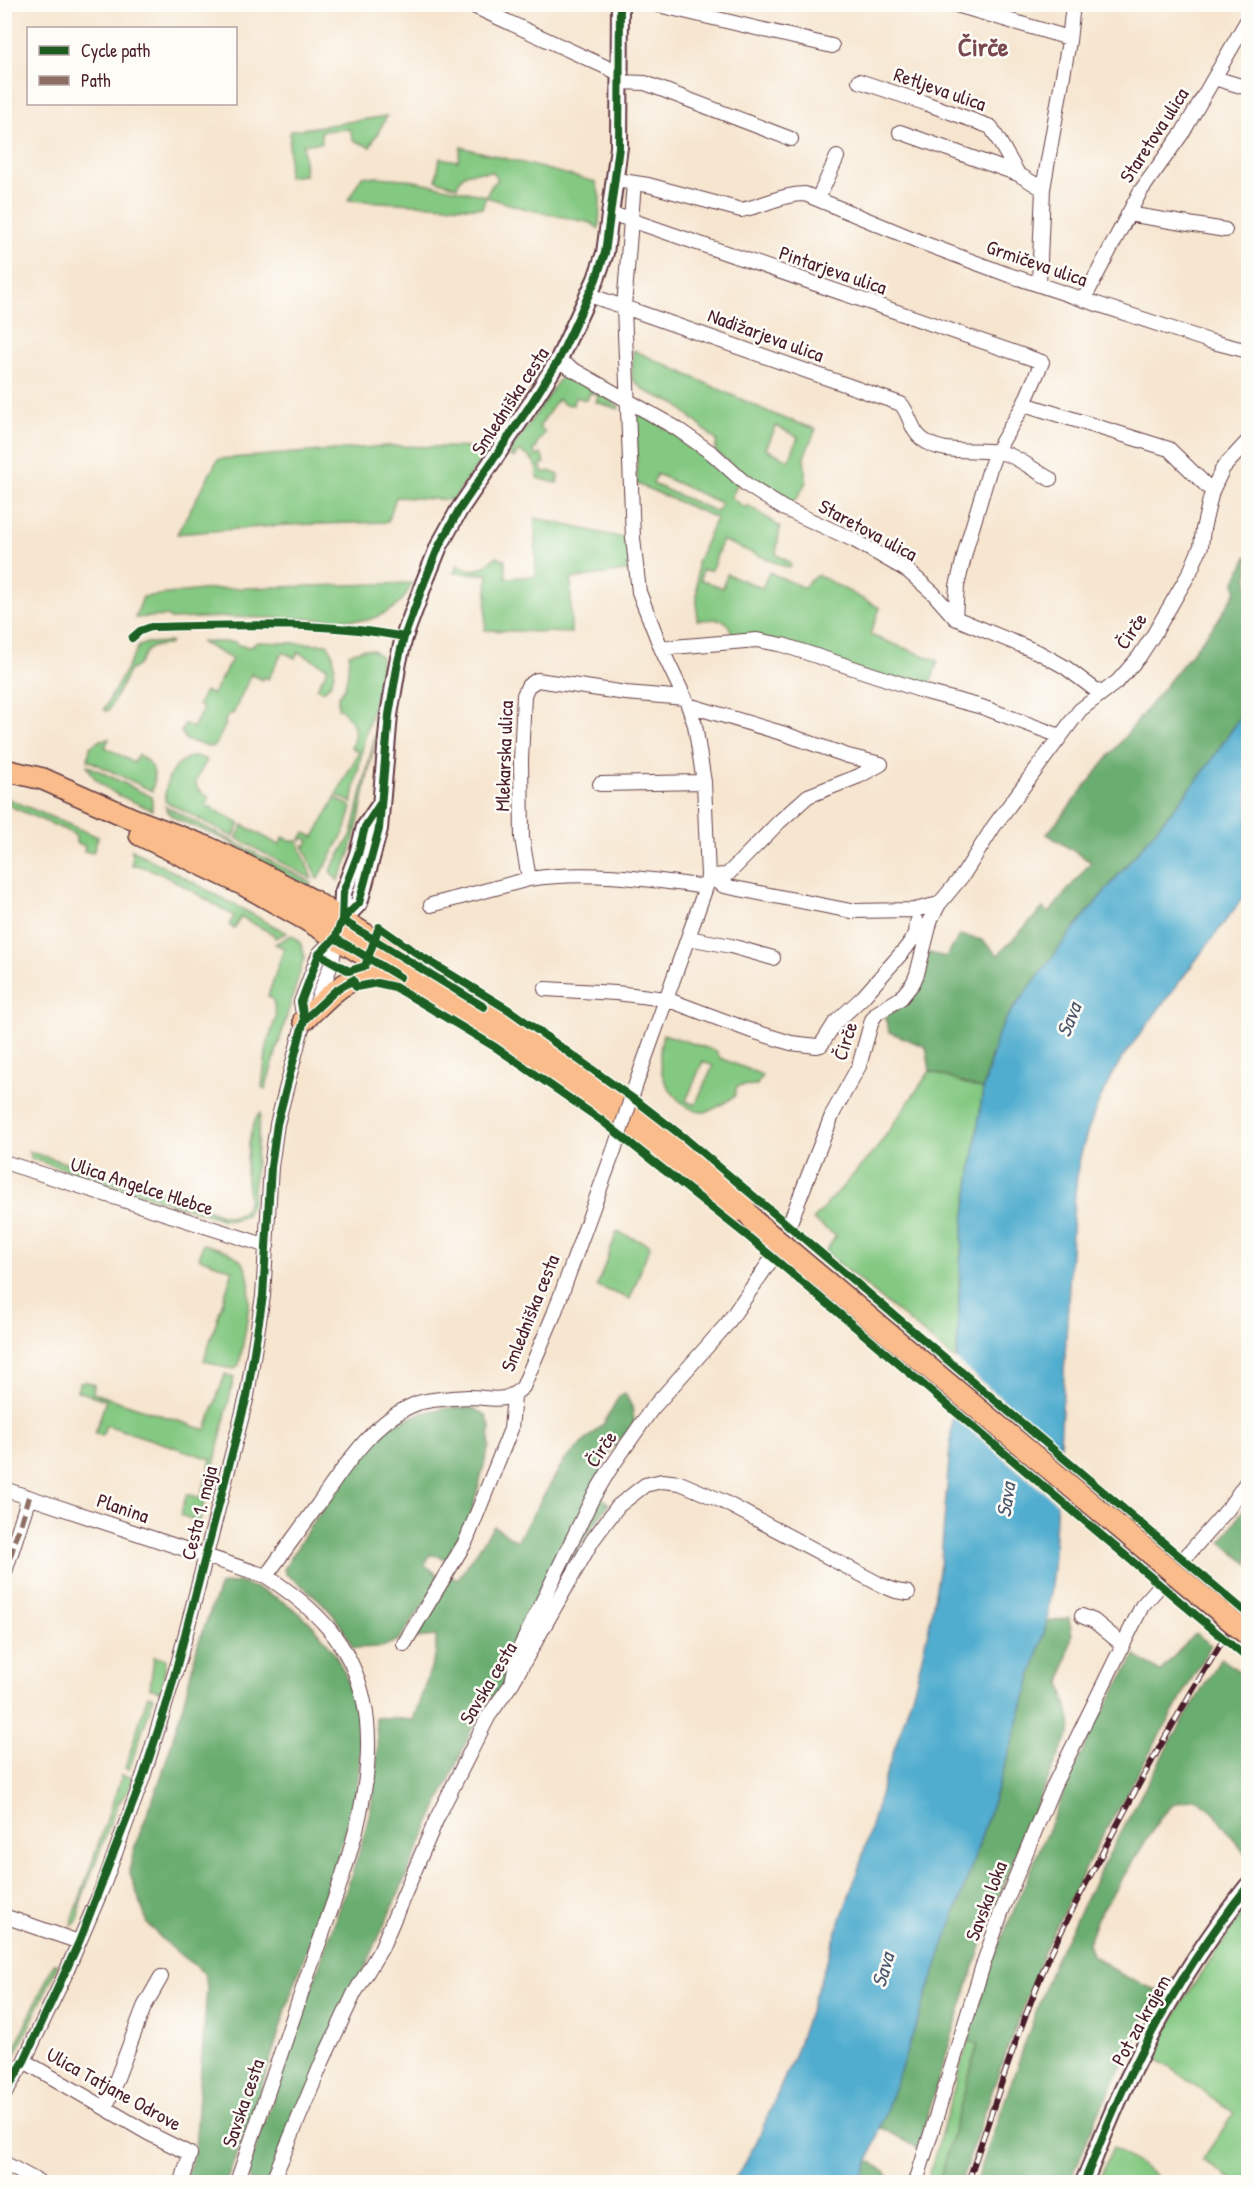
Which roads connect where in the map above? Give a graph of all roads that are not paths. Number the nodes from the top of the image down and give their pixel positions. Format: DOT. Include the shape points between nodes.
graph roads {
  1 [pos="469,4"];
  2 [pos="621,4"];
  3 [pos="654,4"];
  4 [pos="953,4"];
  5 [pos="1073,4"];
  6 [pos="1248,19"];
  7 [pos="1069,38"];
  8 [pos="832,46"];
  9 [pos="621,78"];
  10 [pos="1214,78"];
  11 [pos="859,81"];
  12 [pos="1248,88"];
  13 [pos="900,132"];
  14 [pos="791,139"];
  15 [pos="837,157"];
  16 [pos="1018,174"];
  17 [pos="616,180"];
  18 [pos="634,183"];
  19 [pos="1043,189"];
  20 [pos="818,199"];
  21 [pos="1128,214"];
  22 [pos="612,216"];
  23 [pos="631,221"];
  24 [pos="1225,230"];
  25 [pos="1039,284"];
  26 [pos="589,295"];
  27 [pos="1084,299"];
  28 [pos="624,307"];
  29 [pos="1248,351"];
  30 [pos="558,361"];
  31 [pos="628,400"];
  32 [pos="1024,404"];
  33 [pos="1248,441"];
  34 [pos="996,452"];
  35 [pos="1050,479"];
  36 [pos="1212,491"];
  37 [pos="955,618"];
  38 [pos="661,648"];
  39 [pos="1101,694"];
  40 [pos="687,702"];
  41 [pos="1060,736"];
  42 [pos="7,770"];
  43 [pos="704,782"];
  44 [pos="600,784"];
  45 [pos="528,879"];
  46 [pos="707,882"];
  47 [pos="939,904"];
  48 [pos="431,905"];
  49 [pos="916,916"];
  50 [pos="338,929"];
  51 [pos="688,938"];
  52 [pos="925,941"];
  53 [pos="773,958"];
  54 [pos="400,977"];
  55 [pos="545,989"];
  56 [pos="666,999"];
  57 [pos="304,1020"];
  58 [pos="4,1162"];
  59 [pos="755,1222"];
  60 [pos="267,1246"];
  61 [pos="514,1396"];
  62 [pos="1248,1480"];
  63 [pos="4,1489"];
  64 [pos="29,1497"];
  65 [pos="205,1556"];
  66 [pos="4,1575"];
  67 [pos="266,1576"];
  68 [pos="908,1593"];
  69 [pos="1082,1617"];
  70 [pos="1248,1635"];
  71 [pos="404,1644"];
  72 [pos="1122,1644"];
  73 [pos="512,1683"];
  74 [pos="1248,1886"];
  75 [pos="4,1916"];
  76 [pos="80,1942"];
  77 [pos="161,1977"];
  78 [pos="24,2061"];
  79 [pos="4,2096"];
  80 [pos="106,2107"];
  81 [pos="4,2163"];
  82 [pos="39,2182"];
  83 [pos="182,2182"];
  84 [pos="237,2182"];
  85 [pos="272,2182"];
  86 [pos="916,2182"];
  87 [pos="1084,2182"];
  1 -- 9 [label="street"];
  2 -- 9 [label="street, Smledniška cesta"];
  3 -- 8 [label="street"];
  4 -- 7 [label="street"];
  5 -- 7 [label="street"];
  6 -- 10 [label="street, Staretova ulica"];
  7 -- 19 [label="street"];
  9 -- 14 [label="street" via="645,83"];
  9 -- 17 [label="street, Smledniška cesta"];
  10 -- 12 [label="street, Staretova ulica"];
  10 -- 21 [label="street, Staretova ulica"];
  11 -- 16 [label="street, Retljeva ulica" via="991,127"];
  13 -- 16 [label="street, Retljeva ulica"];
  15 -- 20 [label="street"];
  16 -- 19 [label="street, Retljeva ulica"];
  17 -- 18 [label="street, Grmičeva ulica"];
  17 -- 22 [label="street, Smledniška cesta"];
  18 -- 20 [label="street, Grmičeva ulica" via="741,210 790,194"];
  18 -- 23 [label="street"];
  19 -- 25 [label="street"];
  20 -- 25 [label="street, Grmičeva ulica" via="923,243"];
  21 -- 24 [label="street, Staretova ulica"];
  21 -- 27 [label="street, Staretova ulica"];
  22 -- 23 [label="street, Pintarjeva ulica"];
  22 -- 26 [label="street, Smledniška cesta" via="605,253"];
  23 -- 28 [label="street"];
  23 -- 32 [label="street, Pintarjeva ulica" via="1042,362"];
  25 -- 27 [label="street, Grmičeva ulica"];
  26 -- 28 [label="street"];
  26 -- 30 [label="street, Smledniška cesta"];
  27 -- 29 [label="street, Grmičeva ulica"];
  28 -- 31 [label="street, Smledniška cesta"];
  28 -- 34 [label="street, Nadižarjeva ulica" via="901,404 920,438 929,444"];
  30 -- 31 [label="street, Staretova ulica"];
  30 -- 50 [label="street, Smledniška cesta" via="459,510 424,583 398,662 380,804 365,827 343,893"];
  31 -- 37 [label="street, Staretova ulica" via="676,428 747,485 783,508 854,540 908,571"];
  31 -- 38 [label="street, Smledniška cesta" via="639,592"];
  32 -- 34 [label="street"];
  32 -- 36 [label="street" via="1169,449"];
  33 -- 36 [label="street, Čirče" via="1223,468"];
  34 -- 35 [label="street, Nadižarjeva ulica" via="1009,455"];
  34 -- 37 [label="street" via="967,545 957,586"];
  36 -- 39 [label="street, Čirče" via="1201,546 1190,572 1139,657"];
  37 -- 39 [label="street" via="1040,653"];
  38 -- 40 [label="street, Smledniška cesta"];
  38 -- 41 [label="street" via="756,640 783,645 926,692 982,706"];
  39 -- 41 [label="street, Čirče" via="1080,710"];
  40 -- 43 [label="street, Smledniška cesta"];
  40 -- 45 [label="street, Mlekarska ulica" via="537,680 528,686 524,695 521,789"];
  40 -- 46 [label="street" via="882,764 808,796 728,875"];
  41 -- 47 [label="street, Čirče"];
  42 -- 50 [label="main road" via="244,885 305,919"];
  42 -- 50 [label="main road" via="43,779 237,861 312,900"];
  43 -- 44 [label="street"];
  43 -- 46 [label="street, Smledniška cesta"];
  45 -- 46 [label="street" via="590,875"];
  45 -- 48 [label="street"];
  46 -- 49 [label="street" via="820,907"];
  46 -- 51 [label="street, Smledniška cesta"];
  47 -- 49 [label="street"];
  47 -- 52 [label="street, Čirče"];
  49 -- 52 [label="street"];
  49 -- 56 [label="street" via="916,934 906,948 817,1046 778,1039"];
  50 -- 54 [label="main road"];
  50 -- 57 [label="street, Cesta 1. maja" via="315,964 301,1002"];
  50 -- 59 [label="main road" via="503,1019 621,1101 730,1191"];
  51 -- 53 [label="street"];
  51 -- 56 [label="street, Smledniška cesta"];
  52 -- 73 [label="street, Čirče" via="917,974 907,991 872,1020 859,1066 833,1113 791,1220 769,1263 728,1324 651,1410 609,1469 518,1652"];
  54 -- 57 [label="main road" via="375,975 353,980"];
  54 -- 59 [label="main road" via="550,1072 715,1197"];
  55 -- 56 [label="street"];
  56 -- 61 [label="street, Smledniška cesta, bridge" via="554,1314 524,1387"];
  57 -- 60 [label="street, Cesta 1. maja" via="277,1124"];
  58 -- 60 [label="street, Ulica Angelce Hlebce"];
  59 -- 70 [label="main road, bridge"];
  60 -- 65 [label="street, Cesta 1. maja" via="247,1396"];
  61 -- 67 [label="street, Smledniška cesta" via="501,1400 468,1397 419,1403 390,1419 351,1458"];
  61 -- 71 [label="street" via="511,1429 466,1541"];
  62 -- 72 [label="street, Savska loka" via="1228,1509 1149,1597"];
  63 -- 64 [label="street, Planina"];
  64 -- 65 [label="street, Planina"];
  64 -- 66 [label="street"];
  65 -- 67 [label="street, Savska cesta"];
  65 -- 76 [label="street, Cesta 1. maja" via="179,1660 143,1777"];
  67 -- 84 [label="street, Savska cesta" via="314,1612 346,1654 364,1701 368,1757 359,1815 340,1879"];
  68 -- 73 [label="street, Savska cesta" via="881,1584 722,1501 680,1483 662,1481 645,1485 618,1506 592,1541"];
  69 -- 72 [label="street" via="1094,1621"];
  72 -- 86 [label="street, Savska loka" via="1053,1787 1001,1913"];
  73 -- 85 [label="street, Savska cesta" via="488,1717 437,1818 381,1949 354,1994 323,2060"];
  74 -- 87 [label="street, Pot za krajem" via="1201,1949 1158,2020"];
  75 -- 76 [label="street"];
  76 -- 78 [label="street, Cesta 1. maja"];
  77 -- 80 [label="street" via="144,2007"];
  78 -- 79 [label="street, Cesta 1. maja"];
  78 -- 80 [label="street, Ulica Tatjane Odrove"];
  80 -- 83 [label="street, Ulica Tatjane Odrove" via="190,2154"];
  81 -- 82 [label="street"];
}
